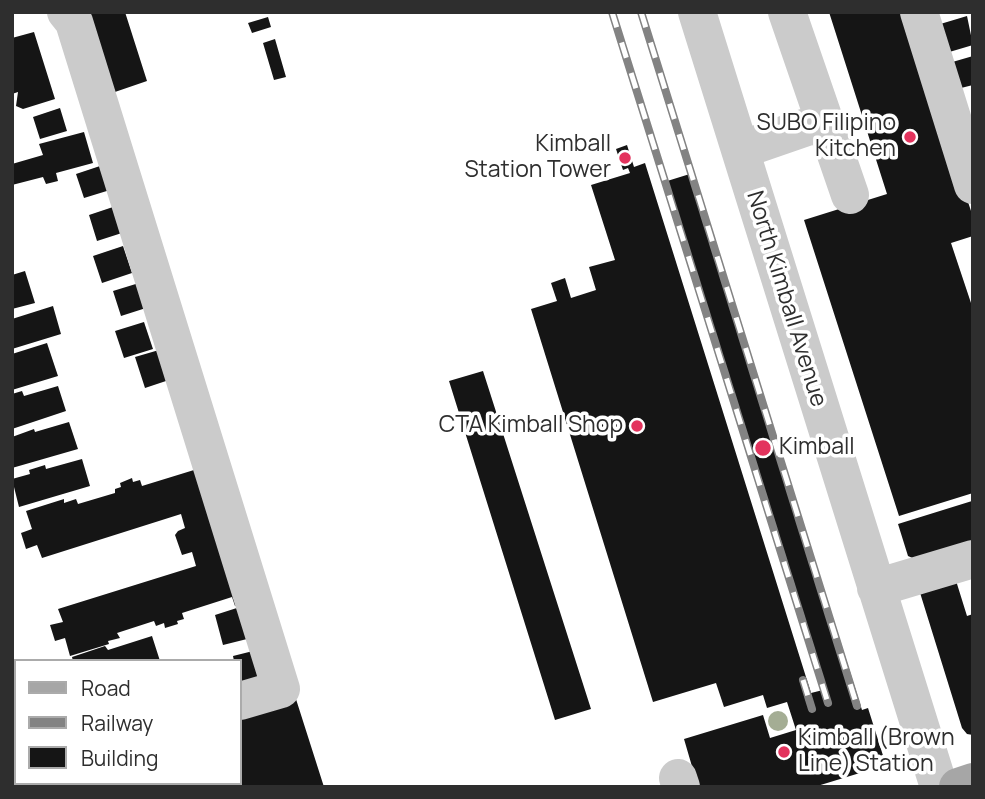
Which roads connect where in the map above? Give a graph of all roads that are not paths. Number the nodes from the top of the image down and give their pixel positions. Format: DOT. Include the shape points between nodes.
graph roads {
  1 [pos="66,12"];
  2 [pos="696,12"];
  3 [pos="787,12"];
  4 [pos="919,12"];
  5 [pos="824,121"];
  6 [pos="740,150"];
  7 [pos="973,185"];
  8 [pos="850,195"];
  9 [pos="973,559"];
  10 [pos="877,589"];
  11 [pos="242,700"];
  12 [pos="973,782"];
  13 [pos="939,787"];
  14 [pos="958,787"];
  1 -- 11 [label="street" via="74,22 281,689"];
  2 -- 6 [label="street, North Kimball Avenue"];
  3 -- 5 [label="street"];
  4 -- 7 [label="street"];
  5 -- 6 [label="street"];
  5 -- 8 [label="street"];
  6 -- 10 [label="street, North Kimball Avenue"];
  9 -- 10 [label="street"];
  10 -- 13 [label="street, North Kimball Avenue"];
  12 -- 14 [label="main road"];
}
